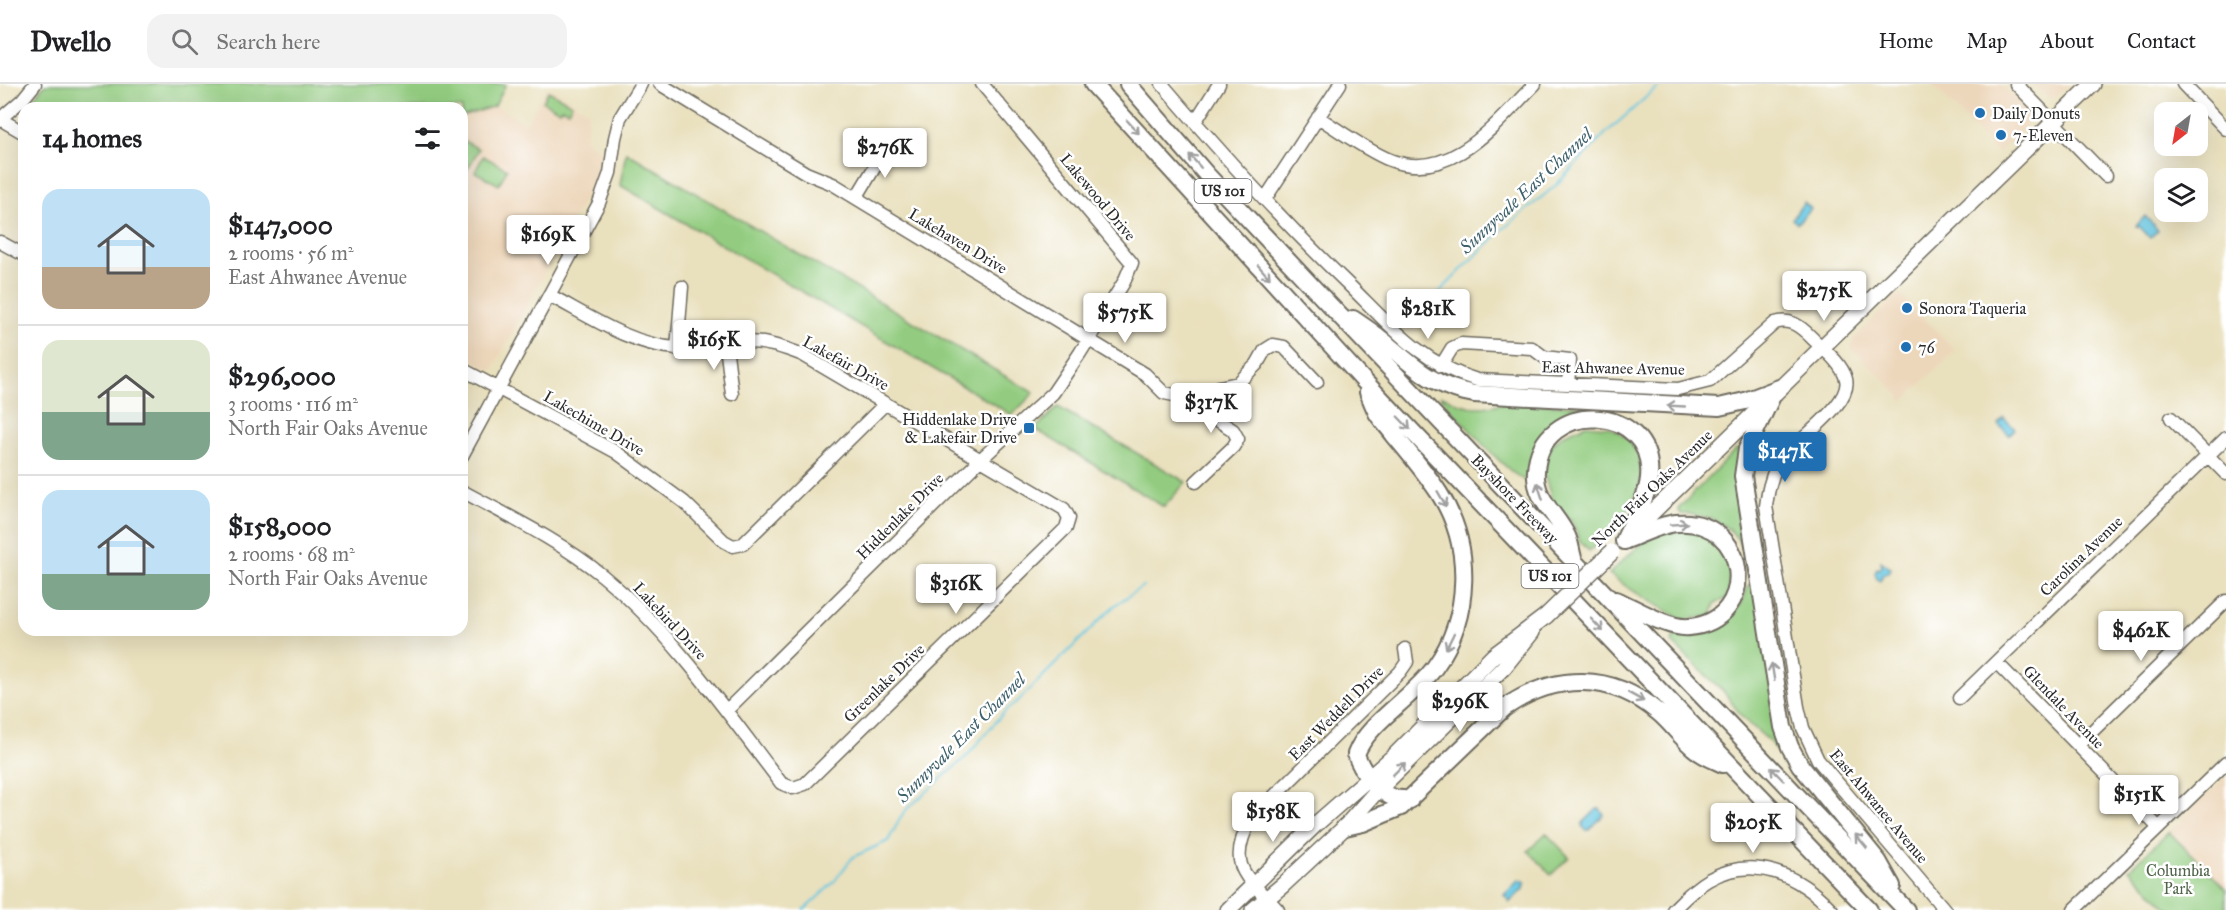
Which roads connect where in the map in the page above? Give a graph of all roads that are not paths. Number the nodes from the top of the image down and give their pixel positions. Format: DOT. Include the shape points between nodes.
graph roads {
  1 [pos="35,84"];
  2 [pos="641,84"];
  3 [pos="660,84"];
  4 [pos="982,84"];
  5 [pos="1094,84"];
  6 [pos="1128,84"];
  7 [pos="1162,84"];
  8 [pos="1219,84"];
  9 [pos="1340,84"];
  10 [pos="1535,84"];
  11 [pos="2016,84"];
  12 [pos="2093,84"];
  13 [pos="2183,84"];
  14 [pos="20,102"];
  15 [pos="18,103"];
  16 [pos="1318,117"];
  17 [pos="0,119"];
  18 [pos="1195,122"];
  19 [pos="2054,123"];
  20 [pos="2226,129"];
  21 [pos="18,130"];
  22 [pos="888,145"];
  23 [pos="2106,176"];
  24 [pos="856,198"];
  25 [pos="1265,199"];
  26 [pos="0,242"];
  27 [pos="18,252"];
  28 [pos="682,287"];
  29 [pos="549,295"];
  30 [pos="1321,296"];
  31 [pos="1089,340"];
  32 [pos="726,345"];
  33 [pos="1821,348"];
  34 [pos="677,349"];
  35 [pos="1441,366"];
  36 [pos="468,372"];
  37 [pos="1364,381"];
  38 [pos="1317,382"];
  39 [pos="1568,384"];
  40 [pos="499,389"];
  41 [pos="1776,391"];
  42 [pos="732,394"];
  43 [pos="885,404"];
  44 [pos="1199,408"];
  45 [pos="2171,418"];
  46 [pos="2226,438"];
  47 [pos="468,445"];
  48 [pos="2208,456"];
  49 [pos="980,460"];
  50 [pos="2226,474"];
  51 [pos="1196,482"];
  52 [pos="468,494"];
  53 [pos="1618,546"];
  54 [pos="1574,562"];
  55 [pos="1608,597"];
  56 [pos="2226,601"];
  57 [pos="1405,649"];
  58 [pos="1996,662"];
  59 [pos="1959,698"];
  60 [pos="726,710"];
  61 [pos="2078,745"];
  62 [pos="2226,763"];
  63 [pos="1736,771"];
  64 [pos="1375,783"];
  65 [pos="793,788"];
  66 [pos="1410,800"];
  67 [pos="1345,827"];
  68 [pos="2159,828"];
  69 [pos="1254,885"];
  70 [pos="1267,898"];
  71 [pos="1905,909"];
  72 [pos="1228,910"];
  73 [pos="1253,910"];
  74 [pos="1278,910"];
  75 [pos="1673,910"];
  76 [pos="1832,910"];
  77 [pos="1869,910"];
  78 [pos="1944,910"];
  79 [pos="2074,910"];
  1 -- 14 [label="street"];
  2 -- 29 [label="street" via="620,118 610,173 599,204"];
  3 -- 24 [label="street, Lakehaven Drive"];
  4 -- 31 [label="street, Lakewood Drive" via="1132,264"];
  5 -- 37 [label="highway, Bayshore Freeway / US 101, one-way"];
  30 -- 6 [label="highway, Bayshore Freeway / US 101, one-way"];
  7 -- 18 [label="street, East Ahwanee Avenue"];
  8 -- 18 [label="street"];
  9 -- 16 [label="street"];
  10 -- 16 [label="street" via="1482,137 1456,157 1431,165 1412,166 1389,160"];
  11 -- 19 [label="street"];
  12 -- 19 [label="main road, North Fair Oaks Avenue"];
  13 -- 20 [label="street"];
  15 -- 17 [label="street"];
  16 -- 25 [label="street"];
  17 -- 21 [label="street"];
  18 -- 25 [label="street, East Ahwanee Avenue"];
  19 -- 23 [label="street"];
  19 -- 33 [label="main road, North Fair Oaks Avenue"];
  22 -- 24 [label="street"];
  24 -- 31 [label="street, Lakehaven Drive"];
  25 -- 35 [label="street, East Ahwanee Avenue" via="1415,350"];
  26 -- 27 [label="street"];
  28 -- 34 [label="street"];
  29 -- 34 [label="street, Lakefair Drive" via="649,345"];
  29 -- 40 [label="street"];
  41 -- 30 [label="highway, one-way" via="1712,407 1458,392 1419,372"];
  30 -- 54 [label="highway, Bayshore Freeway / US 101"];
  31 -- 44 [label="street, Lakehaven Drive" via="1145,374 1164,393 1179,396"];
  31 -- 49 [label="street, Hiddenlake Drive" via="1053,393"];
  32 -- 34 [label="street, Lakefair Drive"];
  32 -- 42 [label="street"];
  32 -- 43 [label="street, Lakefair Drive" via="764,343 803,355"];
  33 -- 39 [label="street, East Ahwanee Avenue" via="1800,327 1782,321 1768,327 1710,381 1695,386 1678,389"];
  33 -- 41 [label="main road, North Fair Oaks Avenue"];
  33 -- 78 [label="street, East Ahwanee Avenue" via="1845,375 1845,393 1778,465 1766,506 1798,707 1818,760"];
  35 -- 39 [label="street, East Ahwanee Avenue" via="1477,380"];
  35 -- 39 [label="street" via="1452,348 1461,344 1532,348 1544,357 1570,360"];
  36 -- 40 [label="street, Lakechime Drive"];
  37 -- 63 [label="highway, Bayshore Freeway / US 101, one-way"];
  37 -- 64 [label="highway, one-way" via="1378,414 1427,475 1449,512 1460,546 1464,585 1456,627 1435,667 1360,745 1356,754 1359,766"];
  38 -- 44 [label="street" via="1284,347 1273,345 1264,350 1238,384 1219,387"];
  40 -- 43 [label="street, Lakechime Drive" via="616,452 684,502 733,546 743,544"];
  40 -- 47 [label="street"];
  41 -- 53 [label="main road, North Fair Oaks Avenue"];
  71 -- 41 [label="highway, one-way" via="1878,861 1800,765 1783,727 1743,476 1747,449"];
  43 -- 49 [label="street, Lakefair Drive"];
  44 -- 51 [label="street" via="1233,430 1238,439"];
  45 -- 48 [label="street"];
  46 -- 48 [label="street, Carolina Avenue"];
  48 -- 50 [label="street"];
  48 -- 58 [label="street, Carolina Avenue"];
  49 -- 60 [label="street, Hiddenlake Drive"];
  49 -- 65 [label="street, Greenlake Drive" via="1065,509 1069,518 1066,528 805,784"];
  52 -- 60 [label="street, Lakebird Drive" via="555,542 601,574 661,630"];
  54 -- 53 [label="highway, one-way" via="1567,536 1541,497 1536,472 1543,446 1554,432 1572,421 1597,417 1618,423 1643,447 1649,463 1644,497"];
  53 -- 55 [label="highway, one-way" via="1662,526 1697,524 1724,539 1734,555 1736,590 1722,613 1689,627 1663,622"];
  53 -- 64 [label="main road, North Fair Oaks Avenue, bridge" via="1546,616 1493,657 1411,740"];
  54 -- 55 [label="highway, Bayshore Freeway / US 101"];
  71 -- 55 [label="highway, Bayshore Freeway / US 101, one-way"];
  56 -- 61 [label="street"];
  57 -- 69 [label="street, East Weddell Drive" via="1407,662 1400,672 1251,819 1240,844 1239,859"];
  58 -- 59 [label="street, Carolina Avenue"];
  58 -- 61 [label="street, Glendale Avenue"];
  60 -- 65 [label="street, Lakebird Drive" via="781,783"];
  61 -- 68 [label="street, Glendale Avenue"];
  62 -- 68 [label="street"];
  66 -- 63 [label="highway, one-way" via="1504,708 1530,692 1559,682 1601,683 1642,700 1696,750"];
  63 -- 77 [label="highway, Bayshore Freeway / US 101"];
  64 -- 66 [label="highway" via="1387,795"];
  64 -- 67 [label="main road, North Fair Oaks Avenue"];
  64 -- 69 [label="main road, North Fair Oaks Avenue" via="1315,825"];
  66 -- 67 [label="highway" via="1363,824"];
  67 -- 70 [label="main road, North Fair Oaks Avenue"];
  68 -- 79 [label="street"];
  69 -- 70 [label="street, East Weddell Drive"];
  69 -- 72 [label="main road, North Fair Oaks Avenue"];
  70 -- 73 [label="main road, North Fair Oaks Avenue"];
  70 -- 74 [label="street, East Weddell Drive"];
  75 -- 76 [label="street" via="1708,880 1752,869 1793,878"];
}
